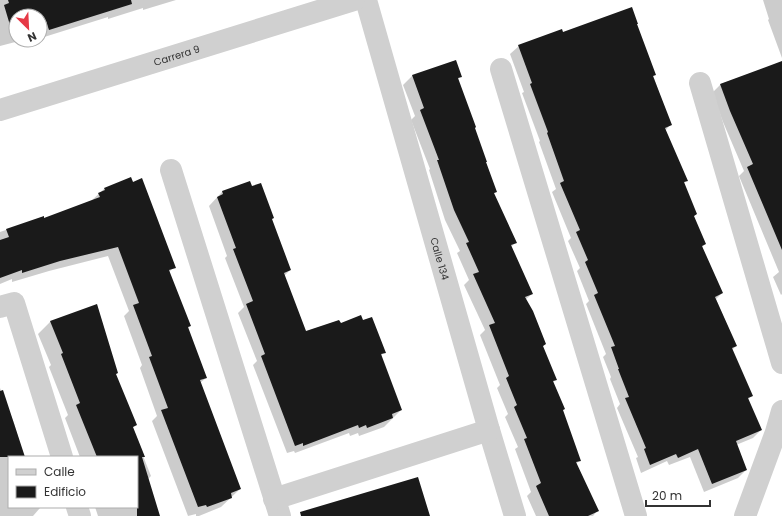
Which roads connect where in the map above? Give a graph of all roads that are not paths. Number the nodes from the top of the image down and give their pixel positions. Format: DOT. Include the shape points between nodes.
graph roads {
  1 [pos="354,0"];
  2 [pos="366,0"];
  3 [pos="332,3"];
  4 [pos="502,69"];
  5 [pos="700,83"];
  6 [pos="0,110"];
  7 [pos="171,170"];
  8 [pos="0,307"];
  9 [pos="782,363"];
  10 [pos="782,411"];
  11 [pos="489,430"];
  12 [pos="62,456"];
  13 [pos="277,507"];
  14 [pos="515,516"];
  15 [pos="636,516"];
  16 [pos="745,516"];
  1 -- 3 [label="street, Carrera 9"];
  2 -- 11 [label="street, Calle 134"];
  3 -- 6 [label="street, Carrera 9"];
  4 -- 15 [label="street"];
  5 -- 9 [label="street"];
  7 -- 13 [label="street"];
  8 -- 12 [label="street" via="14,303"];
  10 -- 16 [label="street"];
  11 -- 13 [label="street"];
  11 -- 14 [label="street, Calle 134"];
}
